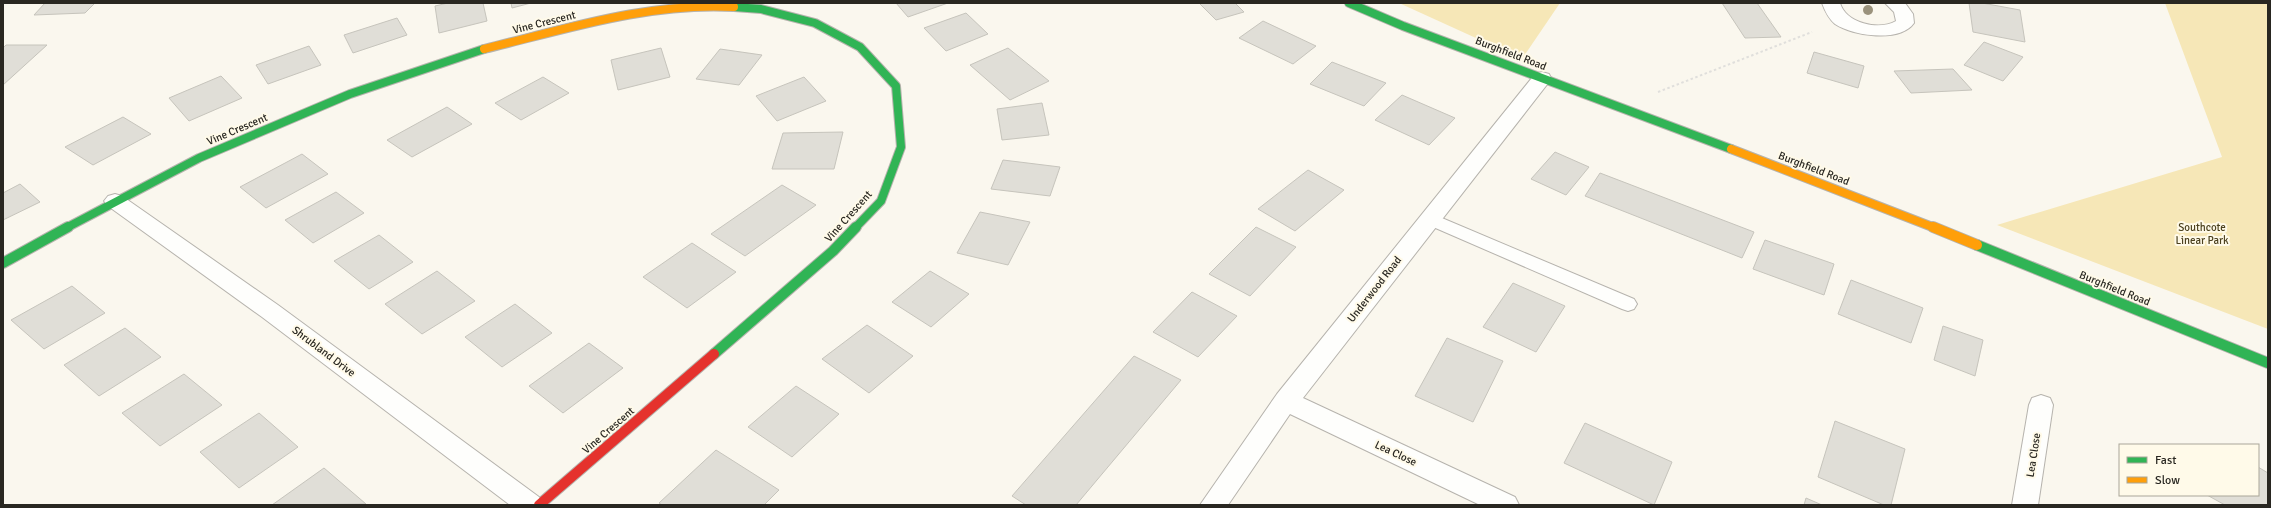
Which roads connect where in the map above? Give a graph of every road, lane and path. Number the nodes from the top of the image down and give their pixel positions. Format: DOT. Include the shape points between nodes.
graph roads {
  1 [pos="1349,3"];
  2 [pos="1831,3"];
  3 [pos="1894,3"];
  4 [pos="1842,20"];
  5 [pos="1542,78"];
  6 [pos="1619,107"];
  7 [pos="115,201"];
  8 [pos="1430,219"];
  9 [pos="3,264"];
  10 [pos="1628,304"];
  11 [pos="2268,363"];
  12 [pos="1286,401"];
  13 [pos="2041,405"];
  14 [pos="530,505"];
  15 [pos="539,505"];
  16 [pos="1213,505"];
  17 [pos="1506,505"];
  18 [pos="2025,505"];
  1 -- 5 [label="street, Burghfield Road"];
  2 -- 4 [label="street" via="1835,14"];
  3 -- 4 [label="street" via="1903,10 1906,17 1900,28 1873,30"];
  4 -- 6 [label="path"];
  5 -- 6 [label="street, Burghfield Road"];
  5 -- 8 [label="street, Underwood Road"];
  6 -- 11 [label="street, Burghfield Road" via="1851,194"];
  7 -- 9 [label="street, Vine Crescent"];
  7 -- 14 [label="street, Shrubland Drive" via="270,311"];
  7 -- 15 [label="street, Vine Crescent" via="199,158 350,94 488,48 615,16 699,5 761,9 815,23 860,47 896,86 901,147 881,202 833,251"];
  8 -- 10 [label="lane"];
  8 -- 12 [label="street, Underwood Road"];
  12 -- 16 [label="street, Underwood Road"];
  12 -- 17 [label="street, Lea Close"];
  13 -- 18 [label="street, Lea Close"];
}
